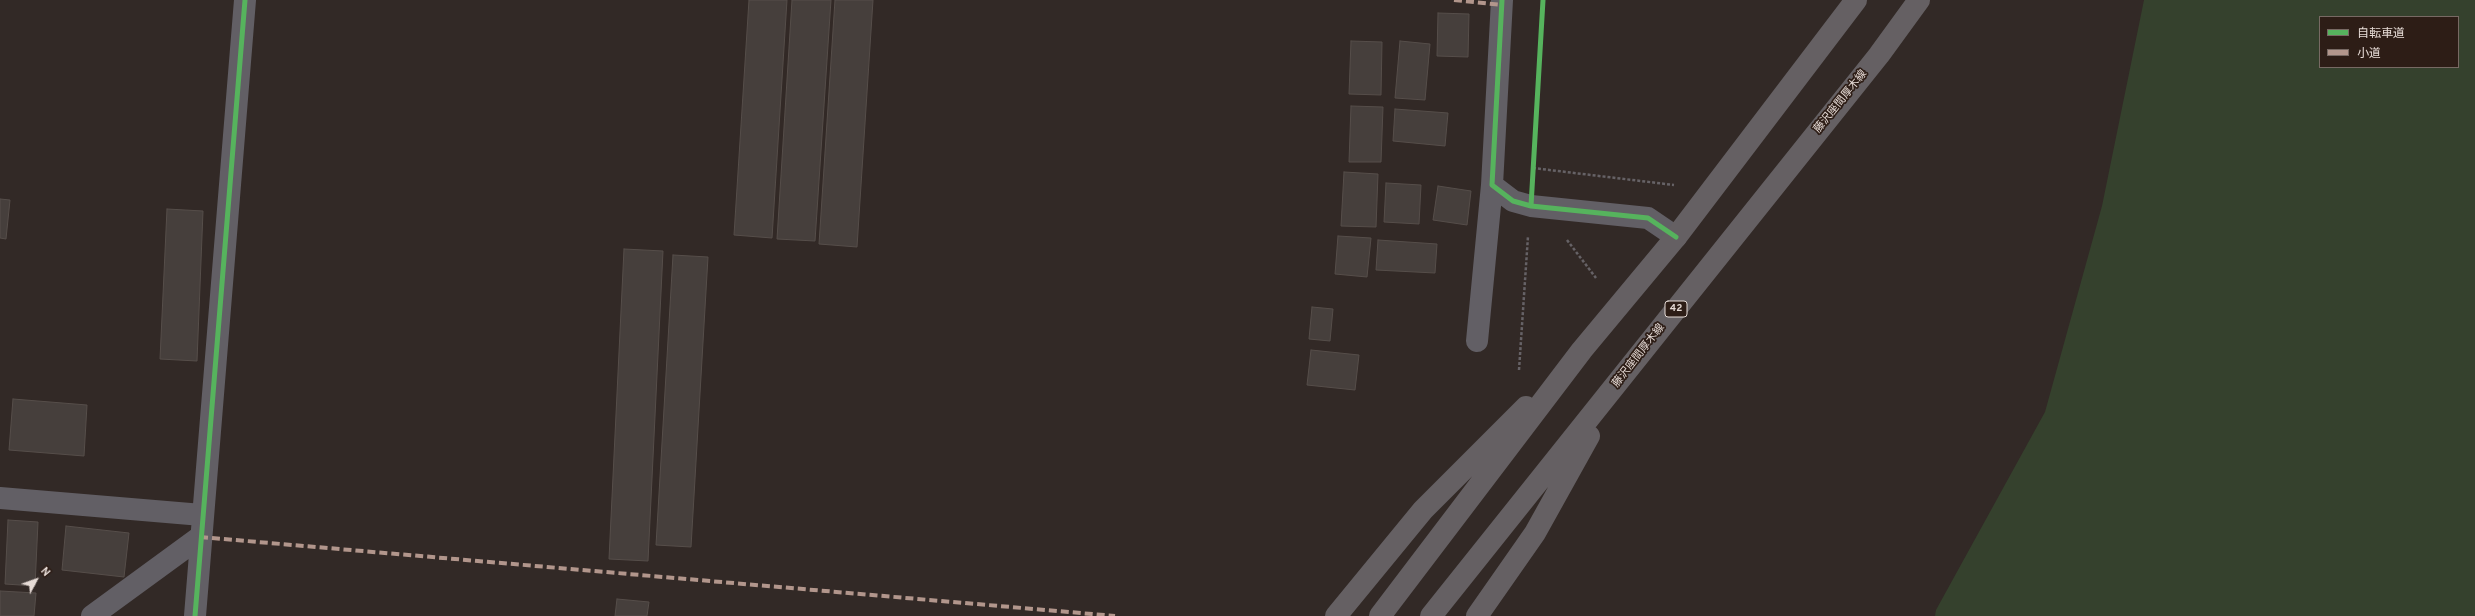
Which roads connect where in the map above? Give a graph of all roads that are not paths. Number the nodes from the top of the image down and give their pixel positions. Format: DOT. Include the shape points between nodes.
graph roads {
  1 [pos="246,0"];
  2 [pos="1502,0"];
  3 [pos="1856,0"];
  4 [pos="1919,0"];
  5 [pos="1492,184"];
  6 [pos="1676,238"];
  7 [pos="1477,341"];
  8 [pos="1582,350"];
  9 [pos="1620,381"];
  10 [pos="0,498"];
  11 [pos="202,515"];
  12 [pos="200,537"];
  13 [pos="92,616"];
  14 [pos="194,616"];
  15 [pos="1336,616"];
  16 [pos="1380,616"];
  17 [pos="1431,616"];
  18 [pos="1477,616"];
  1 -- 11 [label="street"];
  2 -- 5 [label="street"];
  3 -- 6 [label="main road"];
  4 -- 9 [label="main road, 藤沢座間厚木線 / 42" via="1879,55"];
  5 -- 6 [label="street" via="1513,202 1648,218"];
  5 -- 7 [label="street"];
  6 -- 8 [label="main road"];
  8 -- 15 [label="main road" via="1423,510"];
  8 -- 16 [label="main road"];
  9 -- 17 [label="main road, 藤沢座間厚木線 / 42"];
  9 -- 18 [label="main road, 42" via="1534,533"];
  10 -- 11 [label="street"];
  11 -- 12 [label="street"];
  12 -- 13 [label="street"];
  12 -- 14 [label="street"];
}
